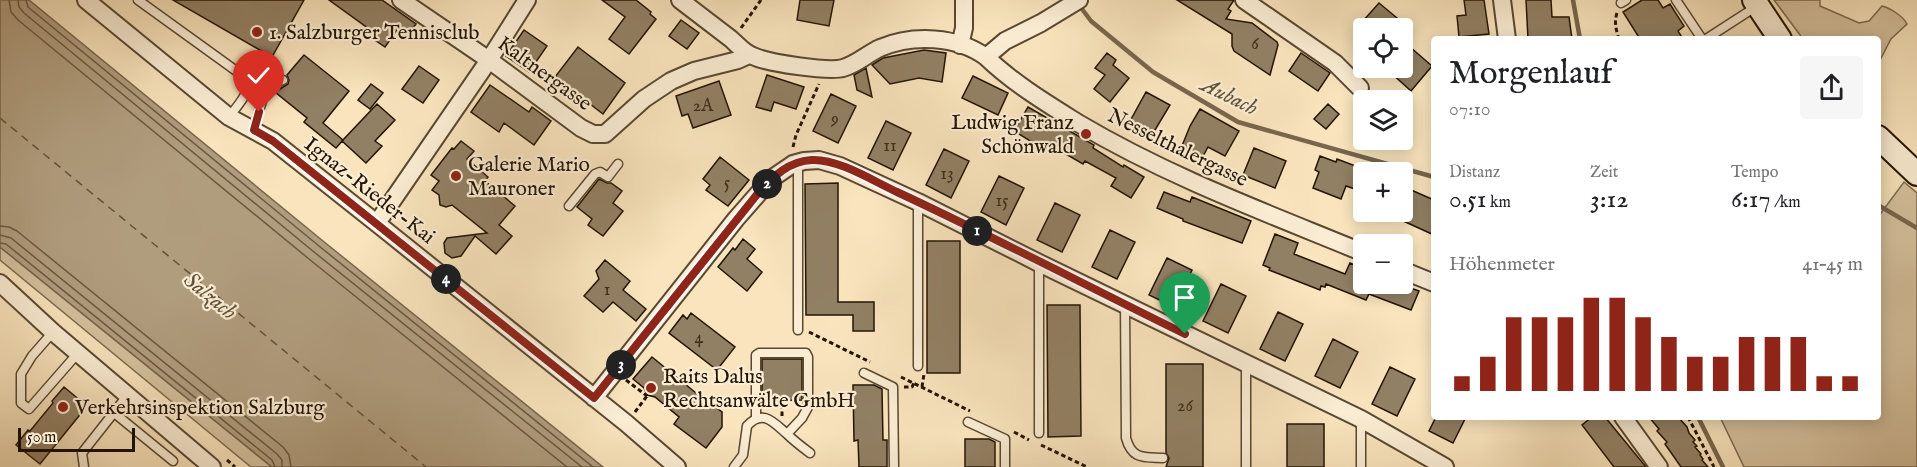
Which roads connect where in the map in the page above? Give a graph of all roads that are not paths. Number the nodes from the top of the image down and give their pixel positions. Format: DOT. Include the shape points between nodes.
graph roads {
  1 [pos="86,0"];
  2 [pos="138,0"];
  3 [pos="401,0"];
  4 [pos="527,0"];
  5 [pos="680,0"];
  6 [pos="964,0"];
  7 [pos="1244,0"];
  8 [pos="1502,0"];
  9 [pos="1676,0"];
  10 [pos="1075,3"];
  11 [pos="1756,3"];
  12 [pos="1507,36"];
  13 [pos="1700,36"];
  14 [pos="1710,36"];
  15 [pos="1778,36"];
  16 [pos="960,45"];
  17 [pos="749,55"];
  18 [pos="986,57"];
  19 [pos="489,60"];
  20 [pos="283,80"];
  21 [pos="1360,88"];
  22 [pos="229,117"];
  23 [pos="254,130"];
  24 [pos="1881,140"];
  25 [pos="796,163"];
  26 [pos="618,164"];
  27 [pos="1917,174"];
  28 [pos="918,202"];
  29 [pos="570,206"];
  30 [pos="377,223"];
  31 [pos="1353,248"];
  32 [pos="1039,262"];
  33 [pos="1413,274"];
  34 [pos="1431,282"];
  35 [pos="0,283"];
  36 [pos="1125,305"];
  37 [pos="798,330"];
  38 [pos="53,332"];
  39 [pos="78,353"];
  40 [pos="1245,363"];
  41 [pos="918,366"];
  42 [pos="864,373"];
  43 [pos="127,396"];
  44 [pos="594,398"];
  45 [pos="113,412"];
  46 [pos="756,418"];
  47 [pos="1361,419"];
  48 [pos="1625,420"];
  49 [pos="968,422"];
  50 [pos="1039,433"];
  51 [pos="787,434"];
  52 [pos="810,453"];
  53 [pos="1163,458"];
  54 [pos="172,461"];
  55 [pos="84,467"];
  56 [pos="212,467"];
  57 [pos="677,467"];
  58 [pos="734,467"];
  59 [pos="894,467"];
  60 [pos="1005,467"];
  61 [pos="1246,467"];
  62 [pos="1361,467"];
  63 [pos="1445,467"];
  64 [pos="1659,467"];
  1 -- 22 [label="street, Ignaz-Rieder-Kai"];
  2 -- 22 [label="lane" via="246,78 246,92"];
  3 -- 19 [label="street, Kaltnergasse"];
  4 -- 19 [label="street"];
  5 -- 17 [label="street"];
  6 -- 16 [label="street"];
  7 -- 21 [label="street" via="1335,63"];
  8 -- 12 [label="street"];
  9 -- 13 [label="lane"];
  10 -- 18 [label="street" via="1005,40"];
  11 -- 14 [label="lane"];
  11 -- 15 [label="main road"];
  16 -- 17 [label="street, Nesselthalergasse" via="906,40 878,49 846,67 826,69"];
  16 -- 18 [label="street, Nesselthalergasse"];
  17 -- 19 [label="street, Kaltnergasse" via="671,81 638,103 605,134 581,128"];
  18 -- 31 [label="street, Nesselthalergasse" via="1059,111 1148,161"];
  19 -- 30 [label="street"];
  20 -- 23 [label="lane" via="267,90"];
  22 -- 23 [label="street, Ignaz-Rieder-Kai"];
  23 -- 30 [label="street, Ignaz-Rieder-Kai"];
  24 -- 27 [label="main road"];
  25 -- 28 [label="street" via="832,162"];
  25 -- 37 [label="lane"];
  25 -- 44 [label="street" via="779,172 759,192"];
  26 -- 29 [label="lane" via="608,177 600,172 595,174"];
  28 -- 32 [label="street"];
  28 -- 41 [label="lane"];
  30 -- 44 [label="street, Ignaz-Rieder-Kai"];
  32 -- 36 [label="street"];
  32 -- 50 [label="lane"];
  33 -- 34 [label="street"];
  35 -- 38 [label="street"];
  36 -- 40 [label="street"];
  36 -- 53 [label="lane" via="1128,448 1142,457"];
  38 -- 39 [label="street"];
  38 -- 39 [label="lane" via="21,374 21,403 29,409"];
  39 -- 43 [label="street"];
  40 -- 47 [label="street"];
  40 -- 61 [label="lane"];
  42 -- 59 [label="lane" via="893,387"];
  43 -- 45 [label="lane"];
  43 -- 56 [label="street"];
  44 -- 57 [label="street, Ignaz-Rieder-Kai"];
  45 -- 54 [label="lane"];
  45 -- 55 [label="lane" via="82,453"];
  46 -- 51 [label="lane" via="769,419"];
  46 -- 51 [label="lane" via="756,355 806,353 808,407"];
  46 -- 58 [label="lane" via="747,426 743,455"];
  47 -- 62 [label="lane"];
  47 -- 63 [label="street"];
  48 -- 64 [label="street"];
  49 -- 60 [label="lane" via="1005,439"];
  51 -- 52 [label="lane"];
}
